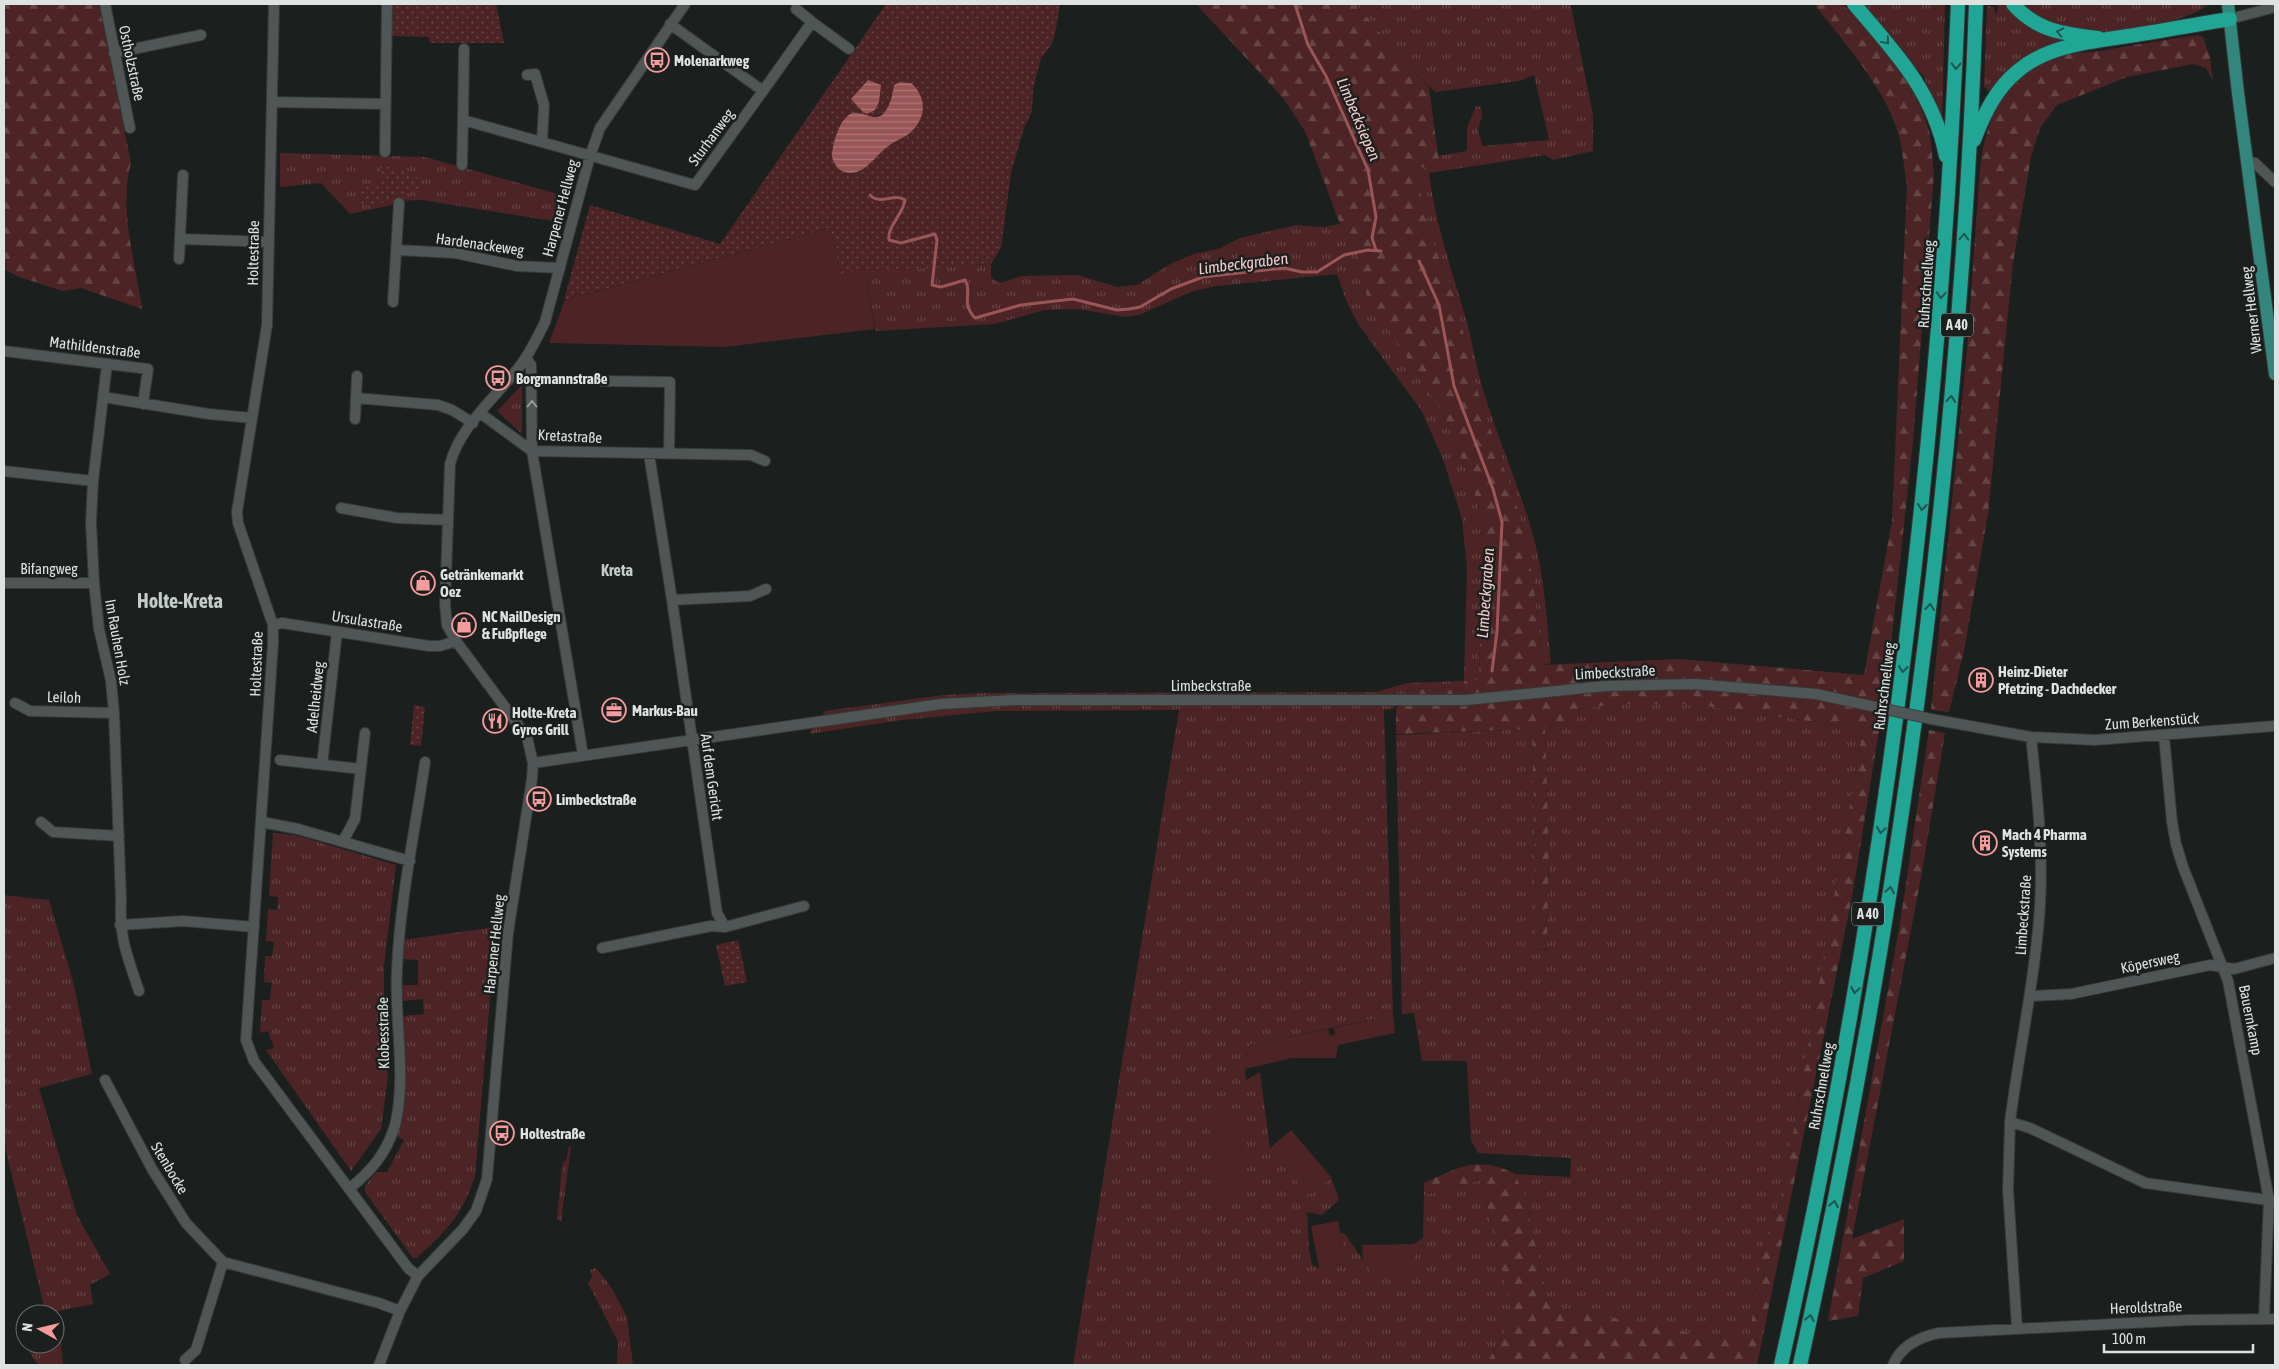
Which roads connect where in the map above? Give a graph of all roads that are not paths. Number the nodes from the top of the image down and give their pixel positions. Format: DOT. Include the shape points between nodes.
graph roads {
  1 [pos="105,4"];
  2 [pos="274,4"];
  3 [pos="387,4"];
  4 [pos="684,4"];
  5 [pos="1854,4"];
  6 [pos="1958,4"];
  7 [pos="1976,4"];
  8 [pos="2013,4"];
  9 [pos="2228,4"];
  10 [pos="2275,7"];
  11 [pos="796,9"];
  12 [pos="2230,19"];
  13 [pos="812,22"];
  14 [pos="670,24"];
  15 [pos="201,35"];
  16 [pos="2108,40"];
  17 [pos="464,49"];
  18 [pos="848,49"];
  19 [pos="114,53"];
  20 [pos="527,75"];
  21 [pos="763,91"];
  22 [pos="272,102"];
  23 [pos="386,104"];
  24 [pos="463,120"];
  25 [pos="130,128"];
  26 [pos="542,142"];
  27 [pos="385,152"];
  28 [pos="590,156"];
  29 [pos="2248,162"];
  30 [pos="462,165"];
  31 [pos="1968,170"];
  32 [pos="184,175"];
  33 [pos="2275,182"];
  34 [pos="1949,191"];
  35 [pos="399,203"];
  36 [pos="181,238"];
  37 [pos="269,242"];
  38 [pos="397,250"];
  39 [pos="179,259"];
  40 [pos="560,268"];
  41 [pos="393,302"];
  42 [pos="4,351"];
  43 [pos="526,358"];
  44 [pos="106,364"];
  45 [pos="2275,374"];
  46 [pos="357,376"];
  47 [pos="602,381"];
  48 [pos="103,397"];
  49 [pos="356,398"];
  50 [pos="143,404"];
  51 [pos="480,413"];
  52 [pos="252,418"];
  53 [pos="355,419"];
  54 [pos="473,423"];
  55 [pos="532,451"];
  56 [pos="669,453"];
  57 [pos="649,454"];
  58 [pos="765,461"];
  59 [pos="4,471"];
  60 [pos="93,481"];
  61 [pos="340,508"];
  62 [pos="448,520"];
  63 [pos="4,583"];
  64 [pos="94,583"];
  65 [pos="766,589"];
  66 [pos="672,600"];
  67 [pos="273,625"];
  68 [pos="337,632"];
  69 [pos="456,641"];
  70 [pos="15,703"];
  71 [pos="114,713"];
  72 [pos="2275,726"];
  73 [pos="365,733"];
  74 [pos="2031,736"];
  75 [pos="2164,736"];
  76 [pos="692,739"];
  77 [pos="583,755"];
  78 [pos="280,760"];
  79 [pos="425,762"];
  80 [pos="533,763"];
  81 [pos="322,765"];
  82 [pos="361,769"];
  83 [pos="41,822"];
  84 [pos="262,822"];
  85 [pos="119,836"];
  86 [pos="344,841"];
  87 [pos="410,861"];
  88 [pos="804,906"];
  89 [pos="120,925"];
  90 [pos="254,927"];
  91 [pos="725,927"];
  92 [pos="602,948"];
  93 [pos="2275,958"];
  94 [pos="2225,968"];
  95 [pos="139,991"];
  96 [pos="2030,996"];
  97 [pos="105,1080"];
  98 [pos="2010,1122"];
  99 [pos="349,1189"];
  100 [pos="2272,1200"];
  101 [pos="223,1262"];
  102 [pos="418,1276"];
  103 [pos="400,1311"];
  104 [pos="2264,1318"];
  105 [pos="2275,1319"];
  106 [pos="2017,1328"];
  107 [pos="185,1360"];
  108 [pos="379,1365"];
  109 [pos="1781,1365"];
  110 [pos="1800,1365"];
  111 [pos="1893,1365"];
  1 -- 19 [label="street, Ostholzstraße"];
  2 -- 22 [label="street, Holtestraße"];
  3 -- 23 [label="street"];
  4 -- 14 [label="street, Harpener Hellweg"];
  5 -- 34 [label="highway, one-way" via="1911,71 1928,100 1946,154"];
  6 -- 34 [label="highway, Ruhrschnellweg / A 40, one-way"];
  7 -- 31 [label="highway, A 40"];
  16 -- 8 [label="highway, one-way" via="2048,30 2028,19"];
  9 -- 12 [label="main road, Werner Hellweg"];
  10 -- 12 [label="street"];
  11 -- 13 [label="street"];
  12 -- 16 [label="highway"];
  12 -- 29 [label="main road, Werner Hellweg"];
  13 -- 18 [label="street"];
  13 -- 21 [label="street, Sturhanweg"];
  14 -- 21 [label="street"];
  14 -- 28 [label="street, Harpener Hellweg" via="600,128"];
  15 -- 19 [label="street"];
  16 -- 31 [label="highway" via="2045,54 2008,79 1982,119 1971,147"];
  17 -- 24 [label="street"];
  19 -- 25 [label="street, Ostholzstraße"];
  20 -- 26 [label="street" via="535,74 544,105"];
  21 -- 28 [label="street, Sturhanweg" via="695,185"];
  22 -- 23 [label="street"];
  22 -- 37 [label="street, Holtestraße"];
  23 -- 27 [label="street"];
  24 -- 26 [label="street"];
  24 -- 30 [label="street"];
  26 -- 28 [label="street"];
  28 -- 40 [label="street, Harpener Hellweg"];
  29 -- 33 [label="street" via="2255,163"];
  29 -- 45 [label="main road, Werner Hellweg"];
  110 -- 31 [label="highway, A 40, one-way" via="1865,1040 1912,741 1946,457"];
  32 -- 36 [label="street"];
  34 -- 109 [label="highway, Ruhrschnellweg / A 40, one-way" via="1927,459 1894,736 1863,946"];
  35 -- 38 [label="street"];
  36 -- 37 [label="street"];
  36 -- 39 [label="street"];
  37 -- 52 [label="street, Holtestraße" via="266,325"];
  38 -- 40 [label="street, Hardenackeweg" via="455,253 517,266"];
  38 -- 41 [label="street"];
  40 -- 43 [label="street, Harpener Hellweg" via="545,322"];
  42 -- 44 [label="street, Mathildenstraße"];
  43 -- 51 [label="street, Harpener Hellweg"];
  55 -- 43 [label="street, one-way" via="531,365"];
  44 -- 48 [label="street, Im Rauhen Holz"];
  44 -- 50 [label="street, Mathildenstraße" via="148,369"];
  46 -- 49 [label="street"];
  47 -- 56 [label="street" via="670,382"];
  48 -- 50 [label="street"];
  48 -- 60 [label="street, Im Rauhen Holz"];
  49 -- 53 [label="street"];
  49 -- 54 [label="street" via="438,405"];
  50 -- 52 [label="street"];
  51 -- 54 [label="street, Harpener Hellweg"];
  51 -- 55 [label="street, Kretastraße"];
  52 -- 67 [label="street, Holtestraße" via="238,523"];
  54 -- 62 [label="street, Harpener Hellweg" via="458,442 450,464"];
  55 -- 57 [label="street, Kretastraße"];
  55 -- 77 [label="street"];
  56 -- 57 [label="street, Kretastraße"];
  56 -- 58 [label="street, Kretastraße" via="751,455"];
  57 -- 66 [label="street, Auf dem Gericht"];
  59 -- 60 [label="street"];
  60 -- 64 [label="street, Im Rauhen Holz"];
  61 -- 62 [label="street" via="397,518"];
  62 -- 69 [label="street, Harpener Hellweg" via="445,604 447,625"];
  63 -- 64 [label="street, Bifangweg"];
  64 -- 71 [label="street, Im Rauhen Holz"];
  65 -- 66 [label="street" via="750,596"];
  66 -- 76 [label="street, Auf dem Gericht"];
  67 -- 68 [label="street, Ursulastraße" via="282,623"];
  67 -- 84 [label="street, Holtestraße"];
  68 -- 69 [label="street, Ursulastraße" via="429,646"];
  68 -- 81 [label="street, Adelheidweg"];
  69 -- 80 [label="street, Harpener Hellweg" via="522,730 531,749"];
  70 -- 71 [label="street, Leiloh" via="30,711"];
  71 -- 85 [label="street, Im Rauhen Holz"];
  72 -- 75 [label="street, Zum Berkenstück"];
  73 -- 82 [label="street"];
  74 -- 75 [label="street, Zum Berkenstück" via="2095,740"];
  74 -- 76 [label="street, Limbeckstraße, bridge" via="1807,693 1695,684 1605,686 1466,700 1014,700 942,704"];
  74 -- 96 [label="street, Limbeckstraße" via="2040,815 2041,860 2038,929"];
  75 -- 94 [label="street, Bauernkamp" via="2176,844"];
  76 -- 77 [label="street, Limbeckstraße"];
  76 -- 91 [label="street, Auf dem Gericht" via="718,913"];
  77 -- 80 [label="street, Limbeckstraße"];
  78 -- 81 [label="street"];
  79 -- 87 [label="street, Klobesstraße"];
  80 -- 102 [label="street, Harpener Hellweg" via="508,933 487,1179 476,1211"];
  81 -- 82 [label="street"];
  82 -- 86 [label="street" via="355,819"];
  83 -- 85 [label="street" via="53,832"];
  84 -- 86 [label="street"];
  84 -- 90 [label="street, Holtestraße"];
  85 -- 89 [label="street, Im Rauhen Holz"];
  86 -- 87 [label="street"];
  87 -- 99 [label="street, Klobesstraße" via="397,972 398,1110 392,1134 379,1161"];
  88 -- 91 [label="street"];
  89 -- 90 [label="street" via="183,921"];
  89 -- 95 [label="street, Im Rauhen Holz"];
  90 -- 99 [label="street, Holtestraße" via="247,1047"];
  91 -- 92 [label="street" via="711,926"];
  93 -- 94 [label="street, Köpersweg" via="2234,969"];
  94 -- 96 [label="street, Köpersweg" via="2210,965 2071,994"];
  94 -- 100 [label="street, Bauernkamp"];
  96 -- 98 [label="street, Limbeckstraße"];
  97 -- 101 [label="street, Stenbocke" via="152,1169 186,1223"];
  98 -- 100 [label="street" via="2030,1128 2145,1183"];
  98 -- 106 [label="street" via="2008,1190"];
  99 -- 102 [label="street, Holtestraße" via="408,1268"];
  100 -- 104 [label="street, Bauernkamp"];
  101 -- 103 [label="street"];
  101 -- 107 [label="street" via="196,1350"];
  102 -- 103 [label="street, Harpener Hellweg"];
  103 -- 108 [label="street, Harpener Hellweg"];
  104 -- 105 [label="street, Heroldstraße"];
  104 -- 106 [label="street, Heroldstraße"];
  106 -- 111 [label="street, Heroldstraße" via="1925,1336 1905,1348"];
}
